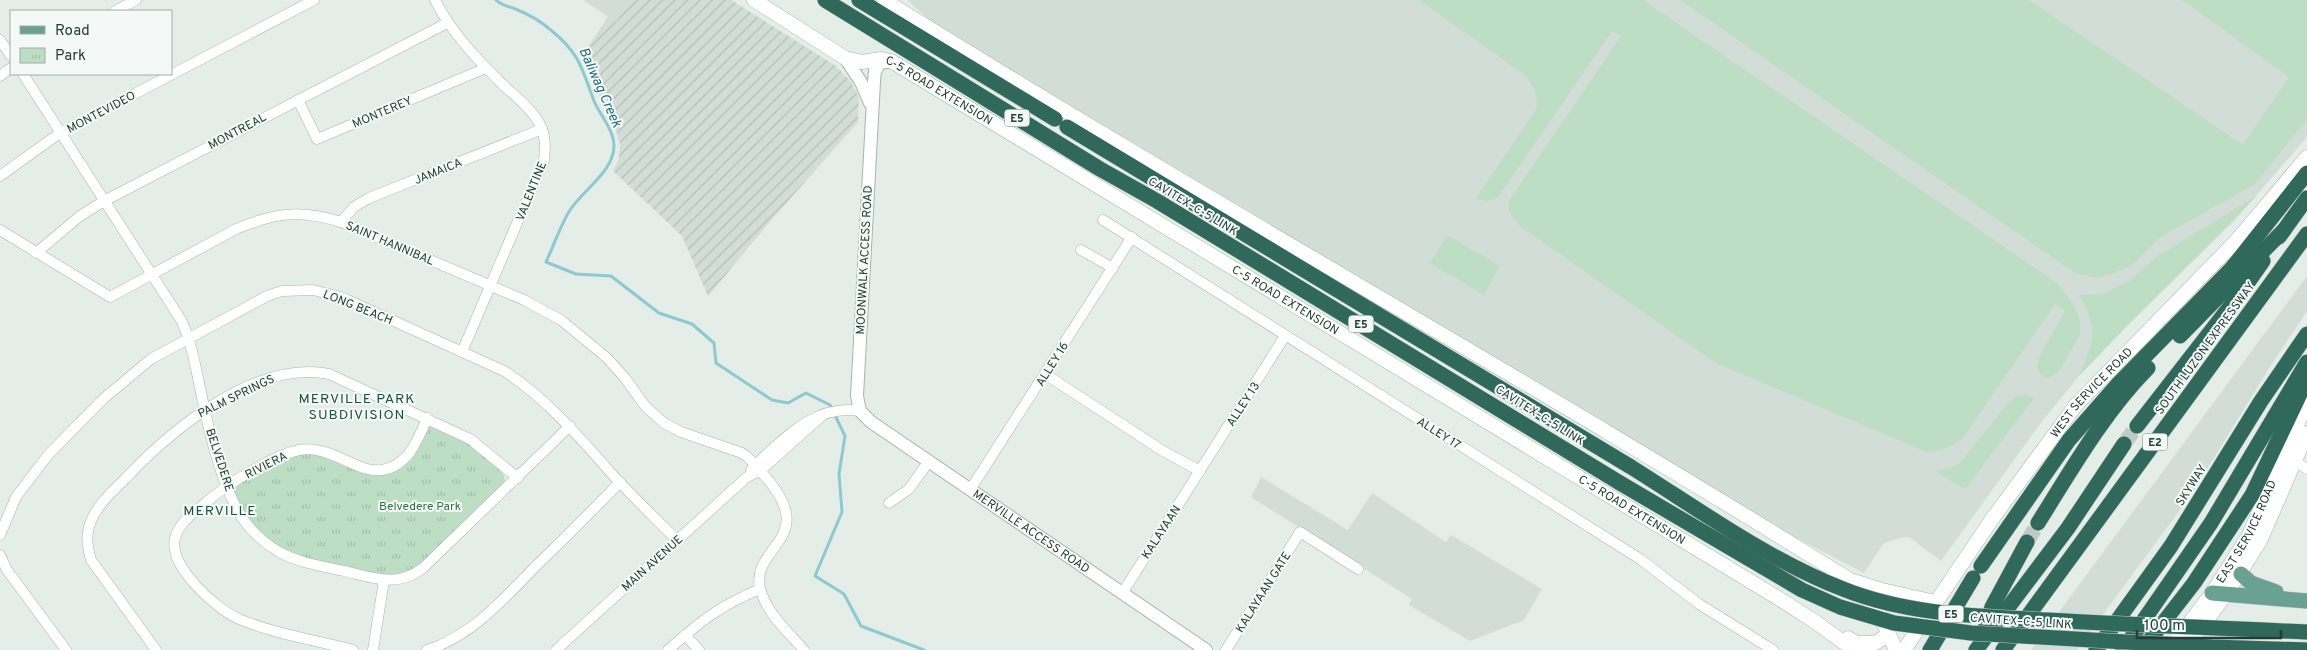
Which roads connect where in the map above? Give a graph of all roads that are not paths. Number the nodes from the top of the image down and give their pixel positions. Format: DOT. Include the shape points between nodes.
graph roads {
  1 [pos="136,0"];
  2 [pos="314,0"];
  3 [pos="435,0"];
  4 [pos="754,0"];
  5 [pos="825,0"];
  6 [pos="859,0"];
  7 [pos="884,0"];
  8 [pos="117,10"];
  9 [pos="446,23"];
  10 [pos="0,40"];
  11 [pos="10,55"];
  12 [pos="845,58"];
  13 [pos="890,61"];
  14 [pos="486,68"];
  15 [pos="172,74"];
  16 [pos="24,75"];
  17 [pos="171,75"];
  18 [pos="298,100"];
  19 [pos="872,108"];
  20 [pos="542,129"];
  21 [pos="60,133"];
  22 [pos="2307,157"];
  23 [pos="2307,173"];
  24 [pos="0,176"];
  25 [pos="2307,198"];
  26 [pos="104,201"];
  27 [pos="1103,220"];
  28 [pos="341,222"];
  29 [pos="0,230"];
  30 [pos="2284,230"];
  31 [pos="2307,234"];
  32 [pos="1132,236"];
  33 [pos="1081,250"];
  34 [pos="36,253"];
  35 [pos="1113,268"];
  36 [pos="151,275"];
  37 [pos="491,286"];
  38 [pos="2307,334"];
  39 [pos="1286,336"];
  40 [pos="188,338"];
  41 [pos="462,352"];
  42 [pos="2307,362"];
  43 [pos="2307,373"];
  44 [pos="1045,374"];
  45 [pos="2307,402"];
  46 [pos="204,410"];
  47 [pos="860,411"];
  48 [pos="427,418"];
  49 [pos="570,426"];
  50 [pos="2137,426"];
  51 [pos="2307,433"];
  52 [pos="2124,444"];
  53 [pos="2290,458"];
  54 [pos="929,461"];
  55 [pos="757,468"];
  56 [pos="2307,469"];
  57 [pos="1200,471"];
  58 [pos="518,478"];
  59 [pos="620,482"];
  60 [pos="226,485"];
  61 [pos="970,490"];
  62 [pos="889,503"];
  63 [pos="2038,523"];
  64 [pos="0,535"];
  65 [pos="677,540"];
  66 [pos="2027,542"];
  67 [pos="0,555"];
  68 [pos="1358,569"];
  69 [pos="2240,574"];
  70 [pos="384,580"];
  71 [pos="1850,580"];
  72 [pos="760,589"];
  73 [pos="1123,592"];
  74 [pos="2212,592"];
  75 [pos="2227,593"];
  76 [pos="2301,600"];
  77 [pos="1935,602"];
  78 [pos="2307,632"];
  79 [pos="685,635"];
  80 [pos="1888,635"];
  81 [pos="1978,647"];
  82 [pos="1859,648"];
  83 [pos="66,650"];
  84 [pos="156,650"];
  85 [pos="352,650"];
  86 [pos="373,650"];
  87 [pos="427,650"];
  88 [pos="556,650"];
  89 [pos="668,650"];
  90 [pos="699,650"];
  91 [pos="804,650"];
  92 [pos="1206,650"];
  93 [pos="1226,650"];
  94 [pos="1773,650"];
  95 [pos="1896,650"];
  96 [pos="1904,650"];
  97 [pos="1930,650"];
  98 [pos="2003,650"];
  99 [pos="2096,650"];
  100 [pos="2123,650"];
  101 [pos="2142,650"];
  102 [pos="2169,650"];
  103 [pos="2184,650"];
  104 [pos="2307,650"];
  1 -- 8 [label="street"];
  2 -- 15 [label="street, MONTEVIDEO"];
  3 -- 9 [label="street, VALENTINE"];
  4 -- 12 [label="main road, C-5 ROAD EXTENSION"];
  5 -- 104 [label="highway, CAVITEX–C-5 LINK / E5, bridge" via="1620,483 1802,590 1840,607 1894,623 1971,633"];
  6 -- 78 [label="highway, CAVITEX–C-5 LINK / E5, bridge" via="1631,468 1802,570 1842,589 1892,604 1964,615"];
  7 -- 71 [label="main road"];
  9 -- 14 [label="street, VALENTINE"];
  9 -- 18 [label="street, MONTREAL"];
  10 -- 11 [label="street"];
  12 -- 13 [label="main road, C-5 ROAD EXTENSION" via="862,62 881,58"];
  12 -- 19 [label="street, MOONWALK ACCESS ROAD" via="865,89"];
  13 -- 19 [label="street, MOONWALK ACCESS ROAD" via="880,63 875,71"];
  13 -- 82 [label="main road, C-5 ROAD EXTENSION"];
  14 -- 18 [label="street, MONTEREY" via="317,139"];
  14 -- 20 [label="street, VALENTINE" via="536,116"];
  16 -- 21 [label="street, BELVEDERE"];
  17 -- 21 [label="street, MONTEVIDEO"];
  18 -- 26 [label="street, MONTREAL"];
  19 -- 47 [label="street, MOONWALK ACCESS ROAD" via="857,396"];
  20 -- 28 [label="street, JAMAICA" via="369,198 354,207"];
  20 -- 37 [label="street, VALENTINE" via="546,143 544,160"];
  21 -- 24 [label="street, MONTEVIDEO"];
  21 -- 26 [label="street, BELVEDERE"];
  22 -- 77 [label="main road, WEST SERVICE ROAD" via="2236,242 2076,405"];
  23 -- 97 [label="highway" via="2232,268 2119,383 2069,440 1977,572"];
  25 -- 30 [label="highway, SOUTH LUZON EXPRESSWAY / E2"];
  26 -- 34 [label="street, MONTREAL" via="80,216"];
  26 -- 36 [label="street, BELVEDERE"];
  27 -- 32 [label="street, ALLEY 17"];
  28 -- 36 [label="street, SAINT HANNIBAL" via="310,213 272,216 236,229"];
  28 -- 37 [label="street, SAINT HANNIBAL"];
  29 -- 34 [label="street, SAINT HANNIBAL"];
  30 -- 50 [label="highway, SOUTH LUZON EXPRESSWAY / E2" via="2242,291"];
  30 -- 63 [label="highway, SOUTH LUZON EXPRESSWAY / E2" via="2136,380 2087,446"];
  31 -- 98 [label="highway, SOUTH LUZON EXPRESSWAY / E2"];
  32 -- 35 [label="street, ALLEY 16"];
  32 -- 39 [label="street, ALLEY 17"];
  33 -- 35 [label="street"];
  34 -- 36 [label="street, SAINT HANNIBAL" via="110,297"];
  35 -- 44 [label="street, ALLEY 16"];
  36 -- 40 [label="street, BELVEDERE" via="182,320"];
  37 -- 41 [label="street, VALENTINE"];
  37 -- 55 [label="street, SAINT HANNIBAL" via="561,320 588,341 608,358 646,406 664,423 742,453"];
  38 -- 99 [label="highway, SKYWAY" via="2261,401 2171,546"];
  39 -- 57 [label="street, ALLEY 13"];
  39 -- 94 [label="street, ALLEY 17" via="1640,559 1699,604"];
  40 -- 41 [label="street, LONG BEACH" via="267,296 313,290 341,297"];
  40 -- 46 [label="street, BELVEDERE"];
  40 -- 64 [label="street, LONG BEACH" via="129,377 48,455 16,497"];
  41 -- 49 [label="street, LONG BEACH" via="516,379"];
  42 -- 100 [label="highway" via="2211,523"];
  43 -- 101 [label="highway" via="2252,495 2189,589"];
  44 -- 57 [label="street" via="1163,451"];
  44 -- 61 [label="street, ALLEY 16"];
  45 -- 53 [label="main road, EAST SERVICE ROAD"];
  46 -- 48 [label="street, PALM SPRINGS" via="274,376 314,371 329,374"];
  46 -- 60 [label="street, BELVEDERE"];
  46 -- 84 [label="street, PALM SPRINGS" via="150,453 100,506 89,528 86,543 91,560"];
  47 -- 54 [label="street, MERVILLE ACCESS ROAD"];
  47 -- 55 [label="street, MAIN AVENUE" via="839,409 798,427"];
  48 -- 58 [label="street, PALM SPRINGS" via="470,439"];
  48 -- 60 [label="street, RIVIERA" via="412,451 403,460 382,470 371,470 315,449 301,450 288,453"];
  49 -- 58 [label="street, BELVEDERE"];
  49 -- 59 [label="street, LONG BEACH"];
  51 -- 53 [label="main road, EAST SERVICE ROAD"];
  52 -- 81 [label="highway" via="2068,528"];
  53 -- 56 [label="street"];
  53 -- 69 [label="main road, EAST SERVICE ROAD" via="2260,541"];
  53 -- 74 [label="main road, EAST SERVICE ROAD" via="2249,535"];
  54 -- 61 [label="street, MERVILLE ACCESS ROAD"];
  54 -- 62 [label="street" via="909,489"];
  55 -- 65 [label="street, MAIN AVENUE"];
  55 -- 72 [label="street, SAINT HANNIBAL" via="779,493 786,510 786,526 761,569"];
  57 -- 73 [label="street, KALAYAAN"];
  58 -- 70 [label="street, BELVEDERE" via="415,574 398,580"];
  59 -- 65 [label="street, LONG BEACH"];
  59 -- 87 [label="street" via="491,610 464,632"];
  60 -- 70 [label="street, BELVEDERE" via="240,516 254,532 280,552 303,562"];
  60 -- 85 [label="street, RIVIERA" via="186,520 177,533 175,554 185,573 211,601 238,618"];
  61 -- 73 [label="street, MERVILLE ACCESS ROAD"];
  65 -- 88 [label="street, MAIN AVENUE"];
  66 -- 81 [label="highway" via="1992,607"];
  67 -- 83 [label="street" via="7,570"];
  68 -- 93 [label="street, KALAYAAN GATE" via="1302,532"];
  69 -- 75 [label="main road, EAST SERVICE ROAD"];
  69 -- 76 [label="main road" via="2251,583"];
  70 -- 86 [label="street"];
  71 -- 77 [label="main road"];
  71 -- 80 [label="main road" via="1880,615"];
  72 -- 79 [label="street" via="731,601"];
  72 -- 91 [label="street" via="773,614"];
  73 -- 92 [label="street, MERVILLE ACCESS ROAD"];
  74 -- 75 [label="main road"];
  74 -- 102 [label="main road, EAST SERVICE ROAD"];
  75 -- 76 [label="main road"];
  75 -- 103 [label="main road, EAST SERVICE ROAD"];
  77 -- 96 [label="main road, WEST SERVICE ROAD"];
  79 -- 89 [label="street"];
  79 -- 90 [label="street"];
  80 -- 82 [label="main road"];
  80 -- 95 [label="main road"];
}
